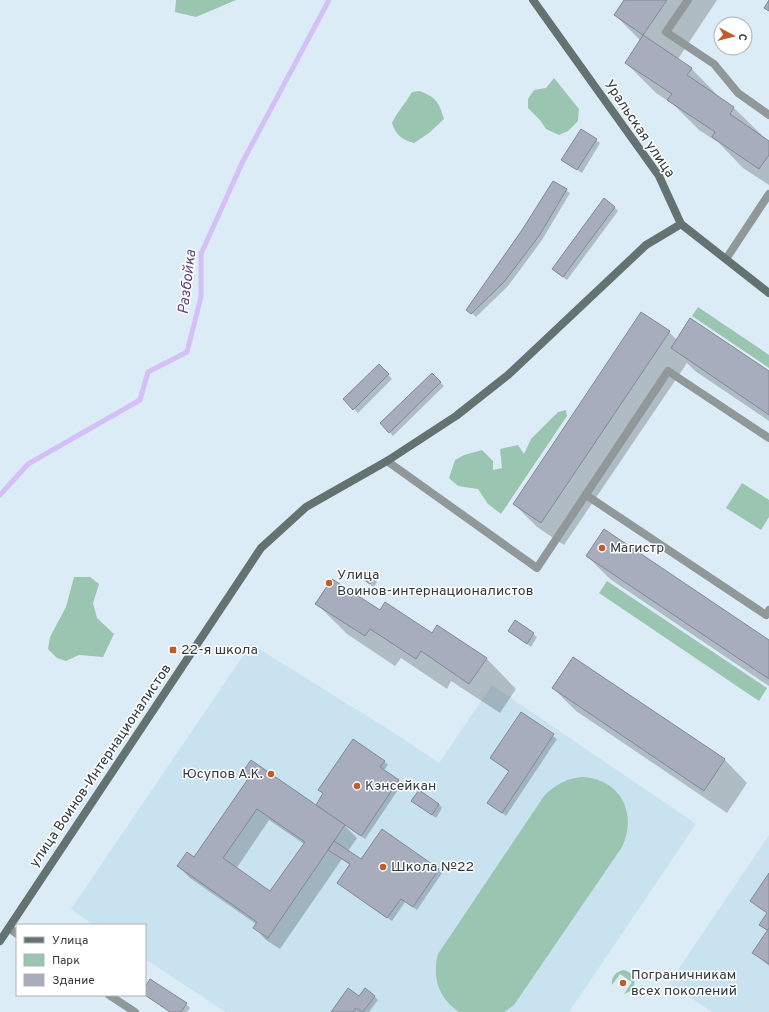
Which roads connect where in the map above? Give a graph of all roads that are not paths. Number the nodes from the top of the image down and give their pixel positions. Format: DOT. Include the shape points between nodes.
graph roads {
  1 [pos="533,0"];
  2 [pos="688,0"];
  3 [pos="769,115"];
  4 [pos="769,194"];
  5 [pos="681,224"];
  6 [pos="726,259"];
  7 [pos="769,294"];
  8 [pos="769,438"];
  9 [pos="387,461"];
  10 [pos="586,495"];
  11 [pos="769,610"];
  12 [pos="9,928"];
  13 [pos="16,933"];
  14 [pos="0,941"];
  15 [pos="111,996"];
  16 [pos="135,1012"];
  1 -- 5 [label="street, Уральская улица" via="659,176"];
  2 -- 3 [label="lane" via="666,32 714,64 738,94"];
  4 -- 6 [label="lane"];
  5 -- 6 [label="street, Уральская улица"];
  5 -- 9 [label="street, улица Воинов-Интернационалистов" via="646,245 508,375 456,416"];
  6 -- 7 [label="street, Уральская улица"];
  8 -- 10 [label="lane" via="668,371"];
  9 -- 10 [label="lane" via="537,568"];
  9 -- 12 [label="street, улица Воинов-Интернационалистов" via="306,507 262,548"];
  10 -- 11 [label="lane" via="766,615"];
  12 -- 13 [label="lane"];
  12 -- 14 [label="street, улица Воинов-Интернационалистов"];
  15 -- 16 [label="lane"];
}
